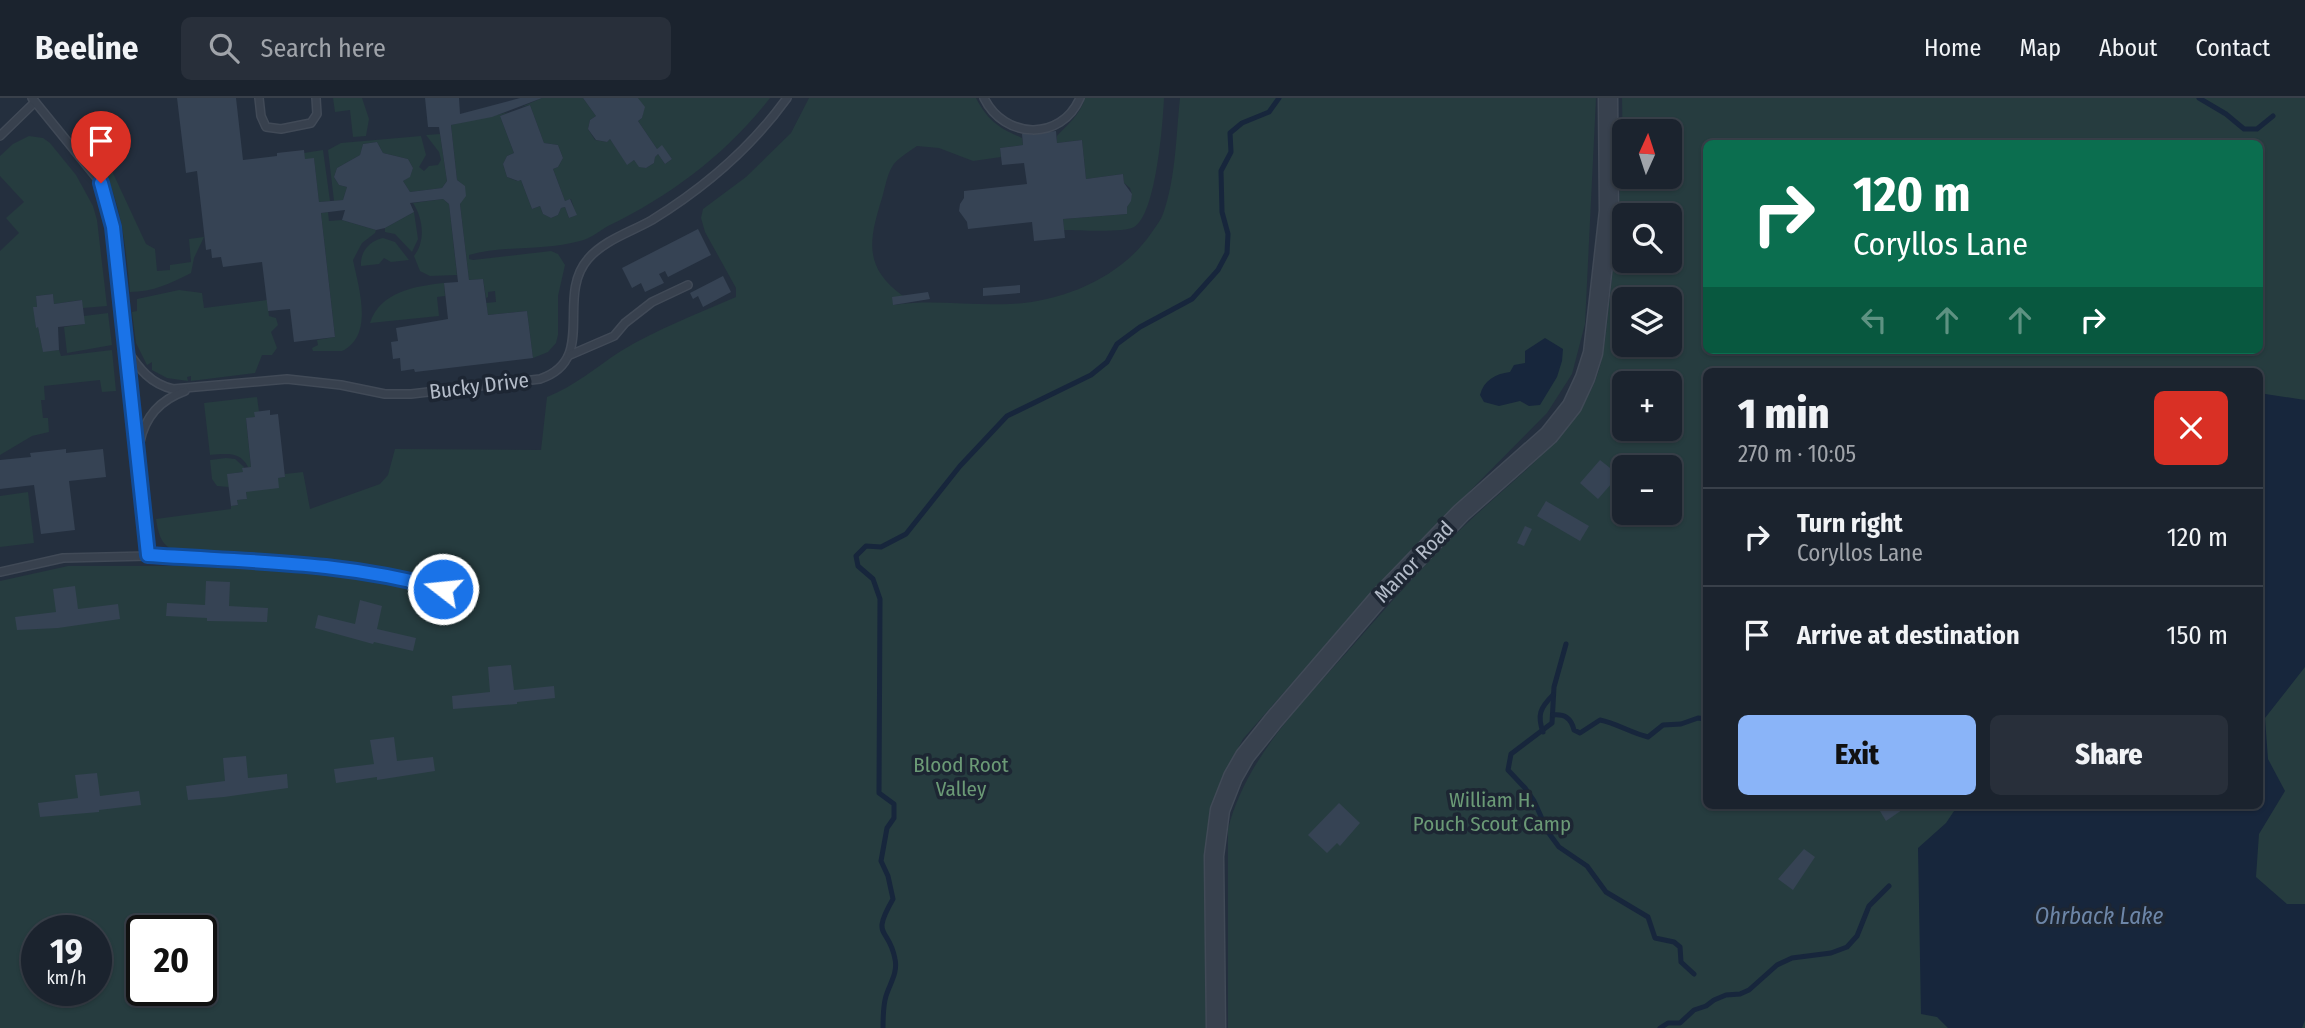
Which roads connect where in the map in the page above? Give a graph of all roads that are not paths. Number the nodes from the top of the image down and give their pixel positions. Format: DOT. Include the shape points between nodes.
graph roads {
  1 [pos="259,98"];
  2 [pos="316,98"];
  3 [pos="787,98"];
  4 [pos="984,98"];
  5 [pos="1080,98"];
  6 [pos="1608,98"];
  7 [pos="33,100"];
  8 [pos="0,136"];
  9 [pos="688,285"];
  10 [pos="127,350"];
  11 [pos="570,355"];
  12 [pos="188,389"];
  13 [pos="138,452"];
  14 [pos="148,555"];
  15 [pos="0,572"];
  16 [pos="443,589"];
  17 [pos="1216,1028"];
  1 -- 2 [label="lane" via="263,123 272,129 311,123 317,114"];
  3 -- 11 [label="lane" via="774,117 712,178 588,258 575,280"];
  4 -- 5 [label="lane" via="996,116 1028,130 1061,121"];
  6 -- 17 [label="street, Manor Road" via="1609,211 1594,343 1585,378 1549,435 1461,513 1378,599 1273,721 1233,777 1220,810 1214,856"];
  7 -- 8 [label="lane"];
  7 -- 10 [label="lane" via="101,183 113,227"];
  9 -- 11 [label="lane, Bucky Drive" via="652,302 614,336"];
  10 -- 12 [label="lane, Bucky Drive" via="155,383"];
  10 -- 13 [label="lane"];
  11 -- 12 [label="lane, Bucky Drive" via="563,367 540,379 411,394 288,379"];
  12 -- 13 [label="lane, Bucky Drive" via="154,410 146,421"];
  13 -- 14 [label="lane"];
  14 -- 15 [label="lane" via="63,558"];
  14 -- 16 [label="lane" via="315,564"];
}
